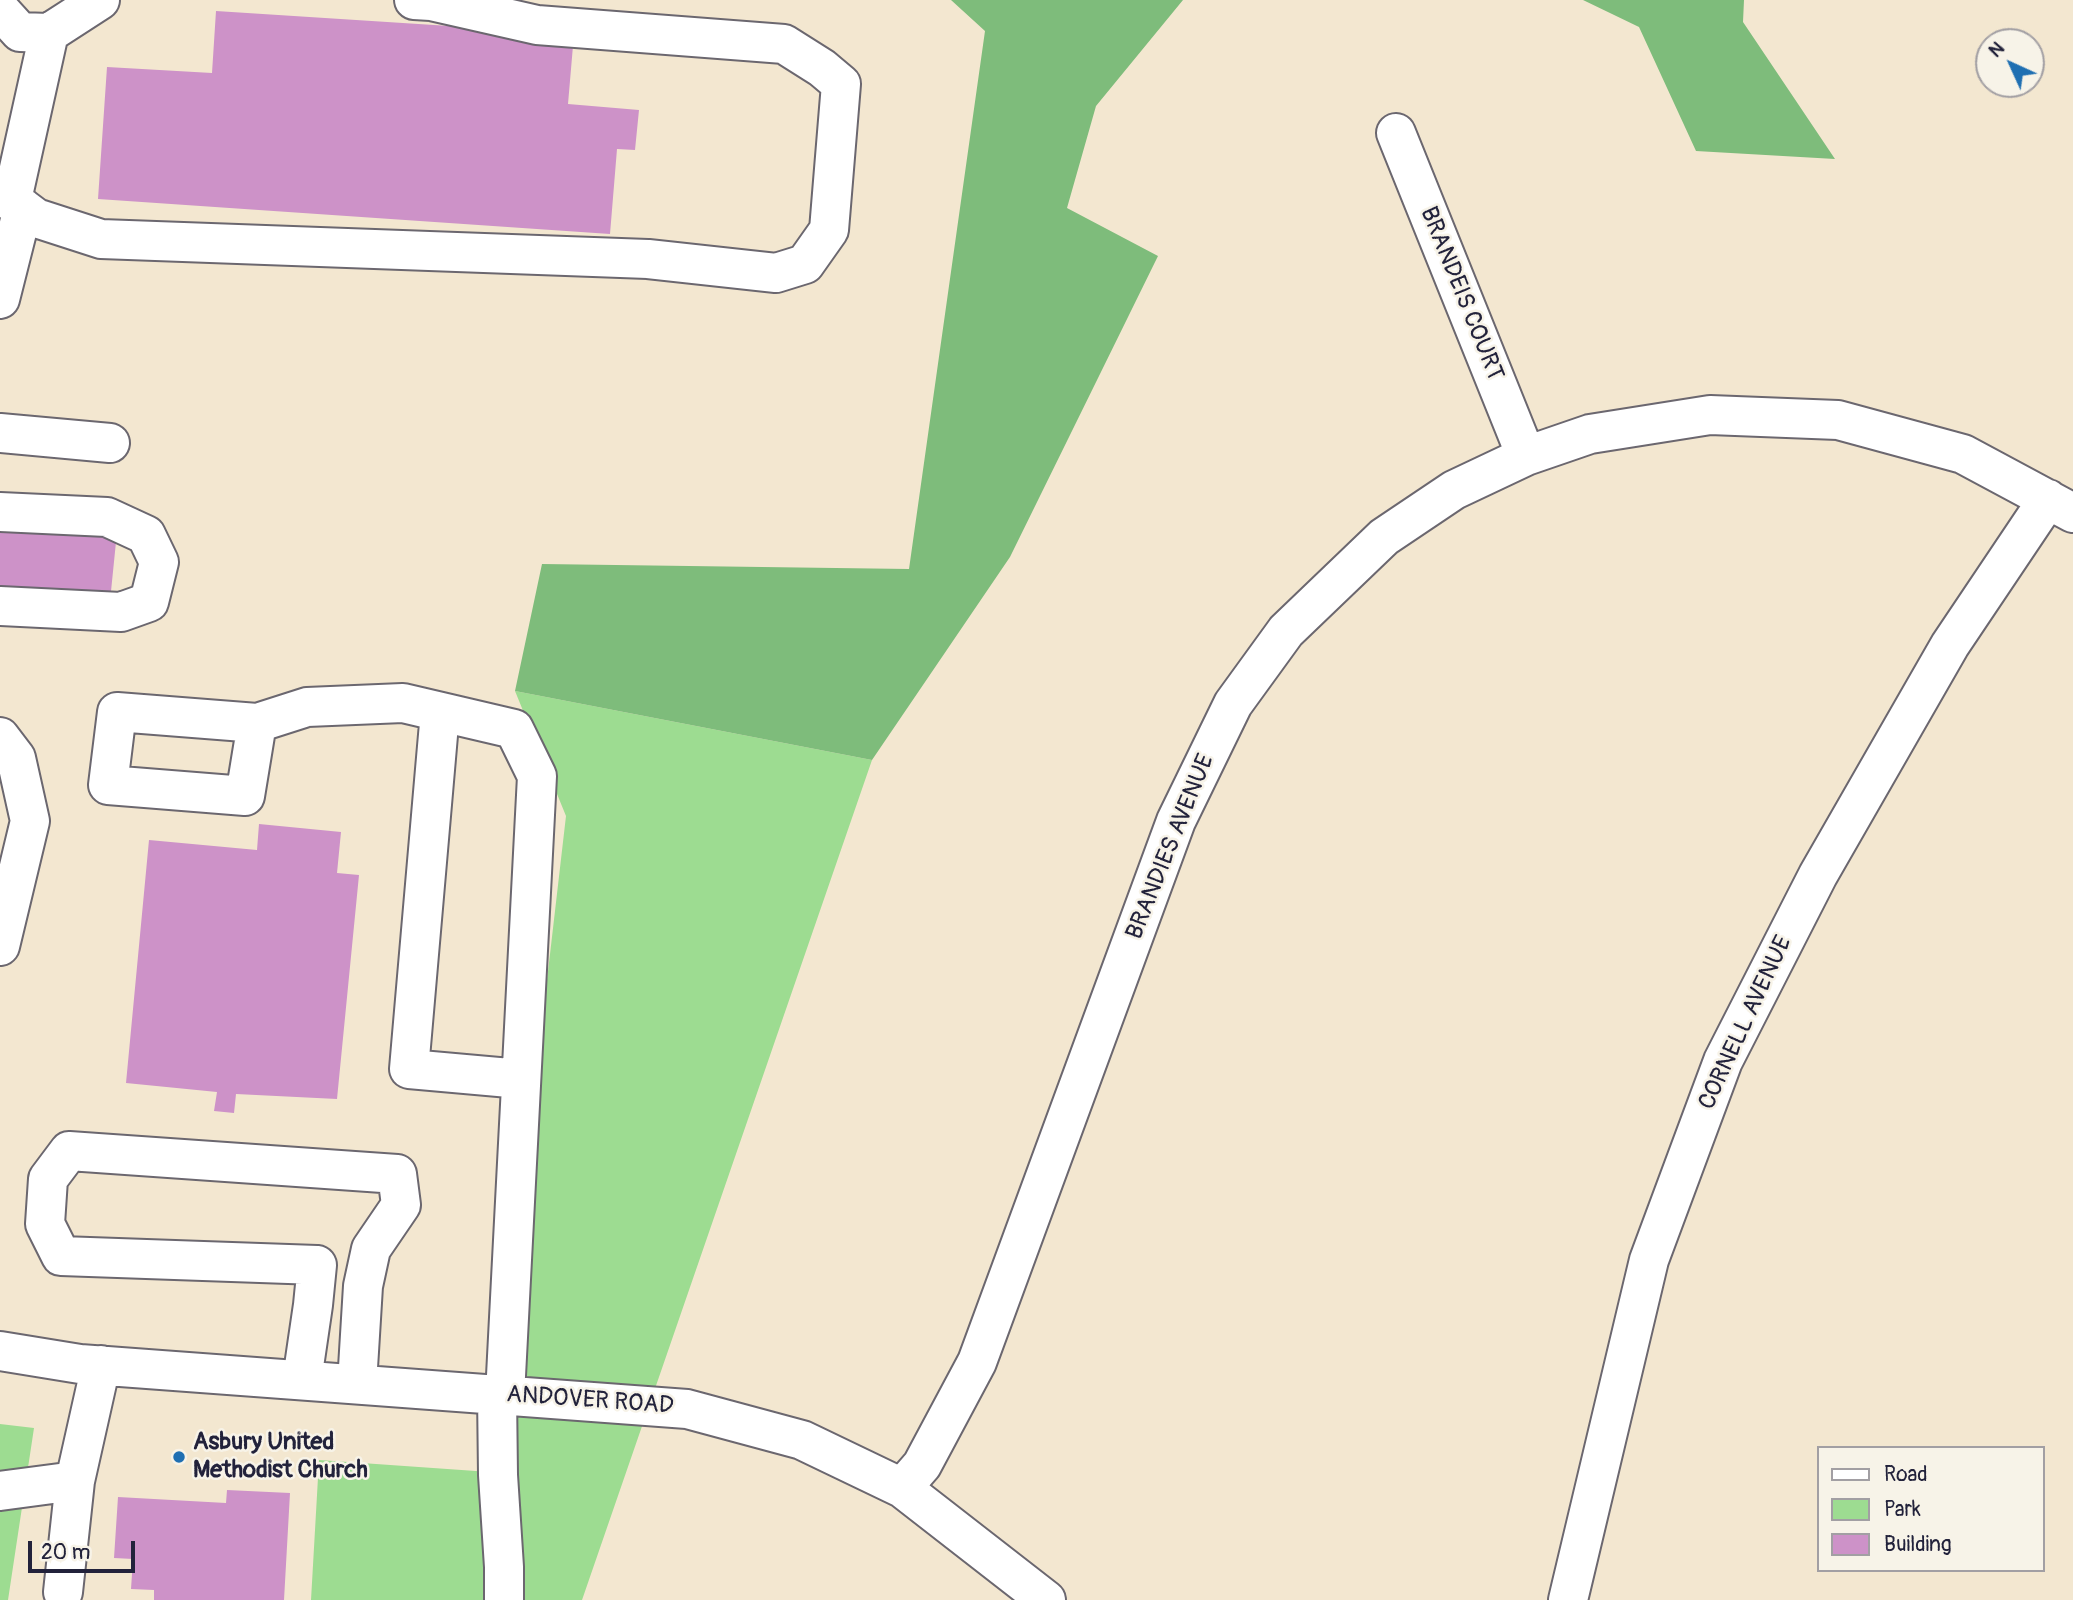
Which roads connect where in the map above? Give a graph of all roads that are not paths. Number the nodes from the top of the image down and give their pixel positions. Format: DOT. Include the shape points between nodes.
graph roads {
  1 [pos="100,0"];
  2 [pos="414,0"];
  3 [pos="0,10"];
  4 [pos="49,33"];
  5 [pos="1396,132"];
  6 [pos="12,202"];
  7 [pos="0,299"];
  8 [pos="0,433"];
  9 [pos="110,443"];
  10 [pos="1526,456"];
  11 [pos="2061,506"];
  12 [pos="0,512"];
  13 [pos="0,606"];
  14 [pos="440,712"];
  15 [pos="257,723"];
  16 [pos="0,737"];
  17 [pos="0,946"];
  18 [pos="521,1079"];
  19 [pos="5,1356"];
  20 [pos="91,1365"];
  21 [pos="302,1380"];
  22 [pos="357,1384"];
  23 [pos="501,1395"];
  24 [pos="75,1481"];
  25 [pos="902,1488"];
  26 [pos="0,1491"];
  27 [pos="63,1592"];
  28 [pos="1034,1596"];
  29 [pos="504,1600"];
  30 [pos="1568,1600"];
  1 -- 4 [label="main road"];
  2 -- 6 [label="main road" via="537,25 784,44 841,84 829,230 805,264 776,273 648,260 101,239 37,218"];
  3 -- 4 [label="main road" via="20,32"];
  4 -- 6 [label="main road"];
  5 -- 10 [label="main road, BRANDEIS COURT"];
  6 -- 7 [label="main road"];
  8 -- 9 [label="main road"];
  10 -- 11 [label="main road, BRANDIES AVENUE" via="1590,434 1710,415 1838,420 1963,454"];
  10 -- 25 [label="main road, BRANDIES AVENUE" via="1454,490 1384,537 1286,631 1233,704 1176,821 977,1362 922,1465"];
  11 -- 30 [label="main road, CORNELL AVENUE" via="1950,645 1818,875 1723,1060 1648,1260"];
  12 -- 13 [label="main road" via="107,517 146,535 159,562 149,602 121,612"];
  14 -- 15 [label="main road" via="403,703 307,707"];
  14 -- 18 [label="main road" via="514,729 537,776"];
  14 -- 18 [label="main road" via="408,1069"];
  16 -- 17 [label="main road" via="16,758 30,821"];
  18 -- 23 [label="main road"];
  19 -- 20 [label="main road, ANDOVER ROAD"];
  20 -- 21 [label="main road, ANDOVER ROAD"];
  20 -- 24 [label="main road"];
  21 -- 22 [label="main road, ANDOVER ROAD"];
  21 -- 22 [label="main road" via="317,1265 61,1256 45,1224 48,1179 69,1152 397,1174 401,1205 371,1249 363,1286"];
  22 -- 23 [label="main road, ANDOVER ROAD"];
  23 -- 25 [label="main road, ANDOVER ROAD" via="687,1409 802,1440"];
  23 -- 29 [label="main road" via="498,1475"];
  24 -- 26 [label="main road"];
  24 -- 27 [label="main road"];
  25 -- 28 [label="main road, ANDOVER ROAD"];
}
